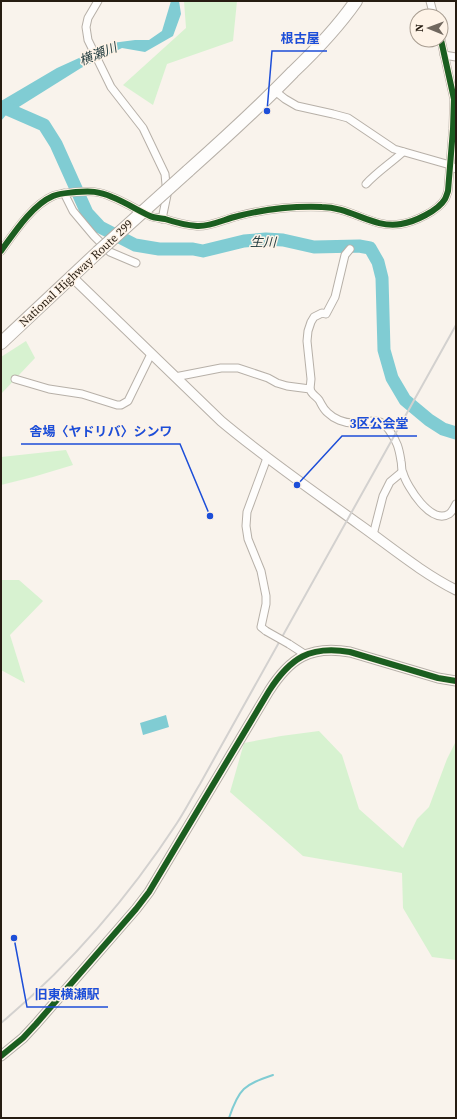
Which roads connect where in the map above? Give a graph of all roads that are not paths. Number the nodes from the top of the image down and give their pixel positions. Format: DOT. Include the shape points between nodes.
graph roads {
  1 [pos="98,1"];
  2 [pos="348,1"];
  3 [pos="356,1"];
  4 [pos="344,17"];
  5 [pos="442,48"];
  6 [pos="444,55"];
  7 [pos="456,57"];
  8 [pos="275,91"];
  9 [pos="403,152"];
  10 [pos="453,167"];
  11 [pos="366,184"];
  12 [pos="68,193"];
  13 [pos="162,219"];
  14 [pos="350,249"];
  15 [pos="1,251"];
  16 [pos="136,263"];
  17 [pos="71,276"];
  18 [pos="1,343"];
  19 [pos="150,354"];
  20 [pos="175,376"];
  21 [pos="15,379"];
  22 [pos="310,389"];
  23 [pos="267,458"];
  24 [pos="402,472"];
  25 [pos="456,504"];
  26 [pos="374,535"];
  27 [pos="456,590"];
  28 [pos="306,655"];
  29 [pos="456,681"];
  30 [pos="1,1056"];
  1 -- 13 [label="street" via="88,18 88,40 110,88 143,128 165,174 167,195"];
  2 -- 4 [label="street"];
  3 -- 4 [label="highway, National Highway Route 299"];
  4 -- 8 [label="highway, National Highway Route 299" via="326,40"];
  5 -- 6 [label="street"];
  6 -- 7 [label="street"];
  6 -- 10 [label="street" via="454,99"];
  8 -- 9 [label="street" via="297,106 348,118 394,149"];
  8 -- 17 [label="highway, National Highway Route 299, bridge"];
  9 -- 10 [label="street"];
  9 -- 11 [label="street"];
  10 -- 13 [label="street" via="445,200 430,212 403,224 390,226 349,211 324,206 255,212 199,226"];
  12 -- 13 [label="street" via="93,191 111,196"];
  12 -- 15 [label="street" via="52,196 39,205 21,223"];
  12 -- 16 [label="street" via="73,211 94,236 110,252"];
  14 -- 22 [label="street" via="345,255 332,304 326,314 318,314 311,322 307,342"];
  17 -- 18 [label="highway, National Highway Route 299"];
  17 -- 19 [label="street"];
  19 -- 20 [label="street"];
  19 -- 21 [label="street" via="128,401 121,405"];
  20 -- 22 [label="street" via="221,368 238,368 287,386"];
  20 -- 23 [label="street" via="220,421"];
  22 -- 24 [label="street" via="328,414 337,419 352,423 371,420 383,424 397,444"];
  23 -- 26 [label="street"];
  23 -- 28 [label="street, bridge" via="247,512 246,526 264,584 266,604 261,627"];
  24 -- 25 [label="street" via="413,495 435,514 447,515"];
  24 -- 26 [label="street" via="390,482 383,496"];
  26 -- 27 [label="street"];
  28 -- 29 [label="street" via="326,650 350,652"];
  28 -- 30 [label="street" via="286,668 276,679 149,892 36,1024"];
}
